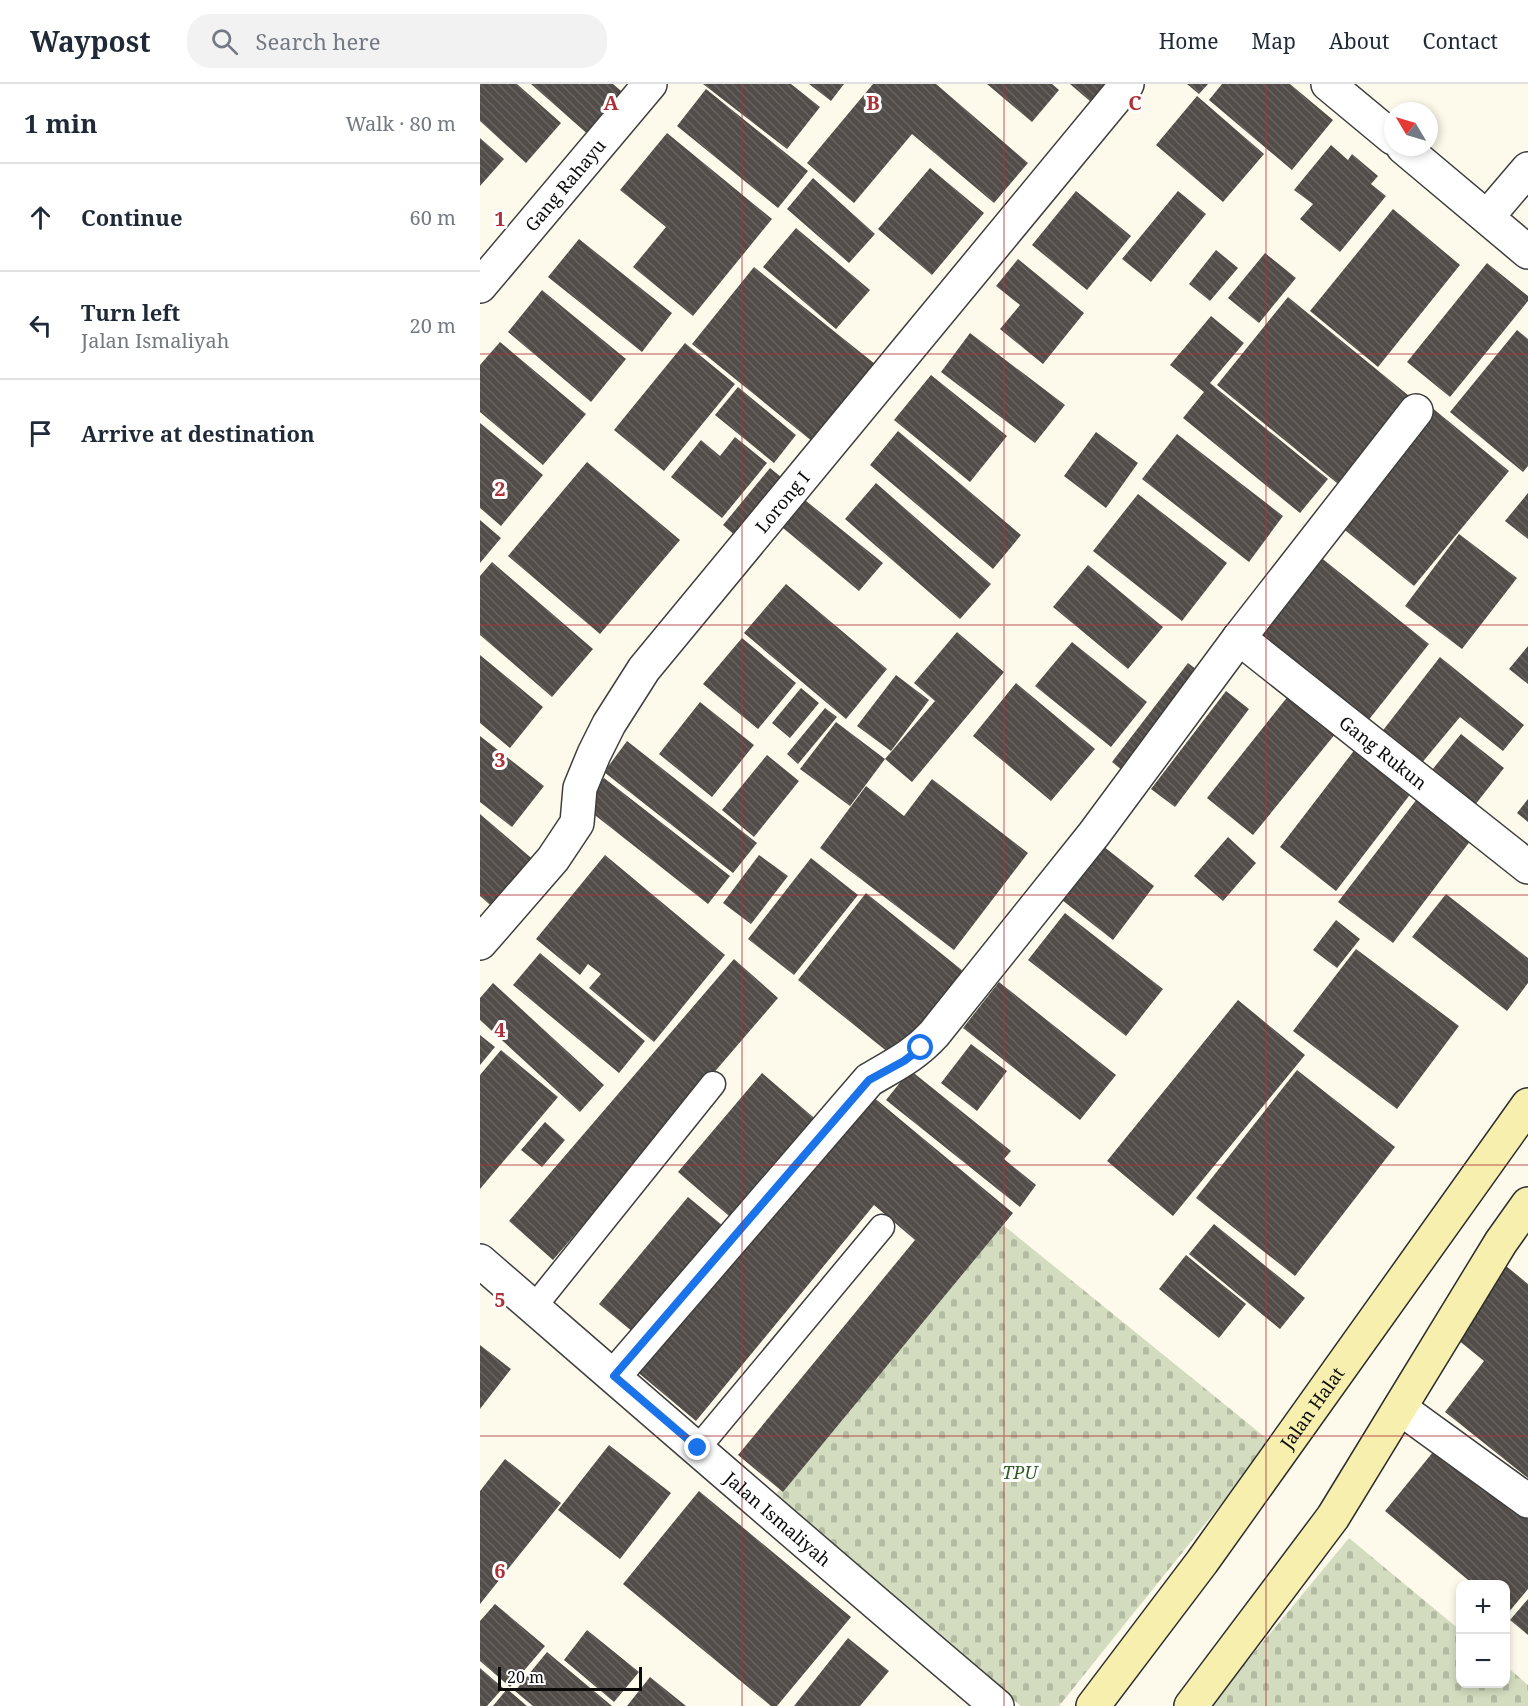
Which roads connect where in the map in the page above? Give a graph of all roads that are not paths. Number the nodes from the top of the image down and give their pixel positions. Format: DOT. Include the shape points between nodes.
graph roads {
  1 [pos="650,84"];
  2 [pos="1127,84"];
  3 [pos="1328,84"];
  4 [pos="1384,131"];
  5 [pos="1414,156"];
  6 [pos="1528,169"];
  7 [pos="1487,217"];
  8 [pos="1528,252"];
  9 [pos="480,286"];
  10 [pos="1416,411"];
  11 [pos="1239,638"];
  12 [pos="1528,867"];
  13 [pos="480,943"];
  14 [pos="713,1084"];
  15 [pos="1528,1105"];
  16 [pos="1528,1204"];
  17 [pos="882,1227"];
  18 [pos="480,1261"];
  19 [pos="534,1307"];
  20 [pos="614,1376"];
  21 [pos="1400,1408"];
  22 [pos="698,1448"];
  23 [pos="1528,1502"];
  24 [pos="997,1706"];
  25 [pos="1093,1706"];
  26 [pos="1191,1706"];
  1 -- 9 [label="street, Gang Rahayu"];
  2 -- 13 [label="street, Lorong I" via="644,669 594,754 580,788 577,822 553,859"];
  3 -- 4 [label="street"];
  5 -- 7 [label="street"];
  6 -- 7 [label="street"];
  7 -- 8 [label="street"];
  10 -- 11 [label="street"];
  11 -- 12 [label="street, Gang Rukun"];
  11 -- 20 [label="street" via="1094,834 934,1034 904,1061 869,1080"];
  14 -- 19 [label="lane"];
  15 -- 25 [label="main road, Jalan Halat" via="1202,1562"];
  16 -- 21 [label="main road"];
  17 -- 22 [label="lane"];
  18 -- 19 [label="street, Jalan Ismaliyah"];
  19 -- 20 [label="street, Jalan Ismaliyah"];
  20 -- 22 [label="street, Jalan Ismaliyah"];
  21 -- 23 [label="street"];
  21 -- 26 [label="main road" via="1333,1517"];
  22 -- 24 [label="street, Jalan Ismaliyah"];
}
